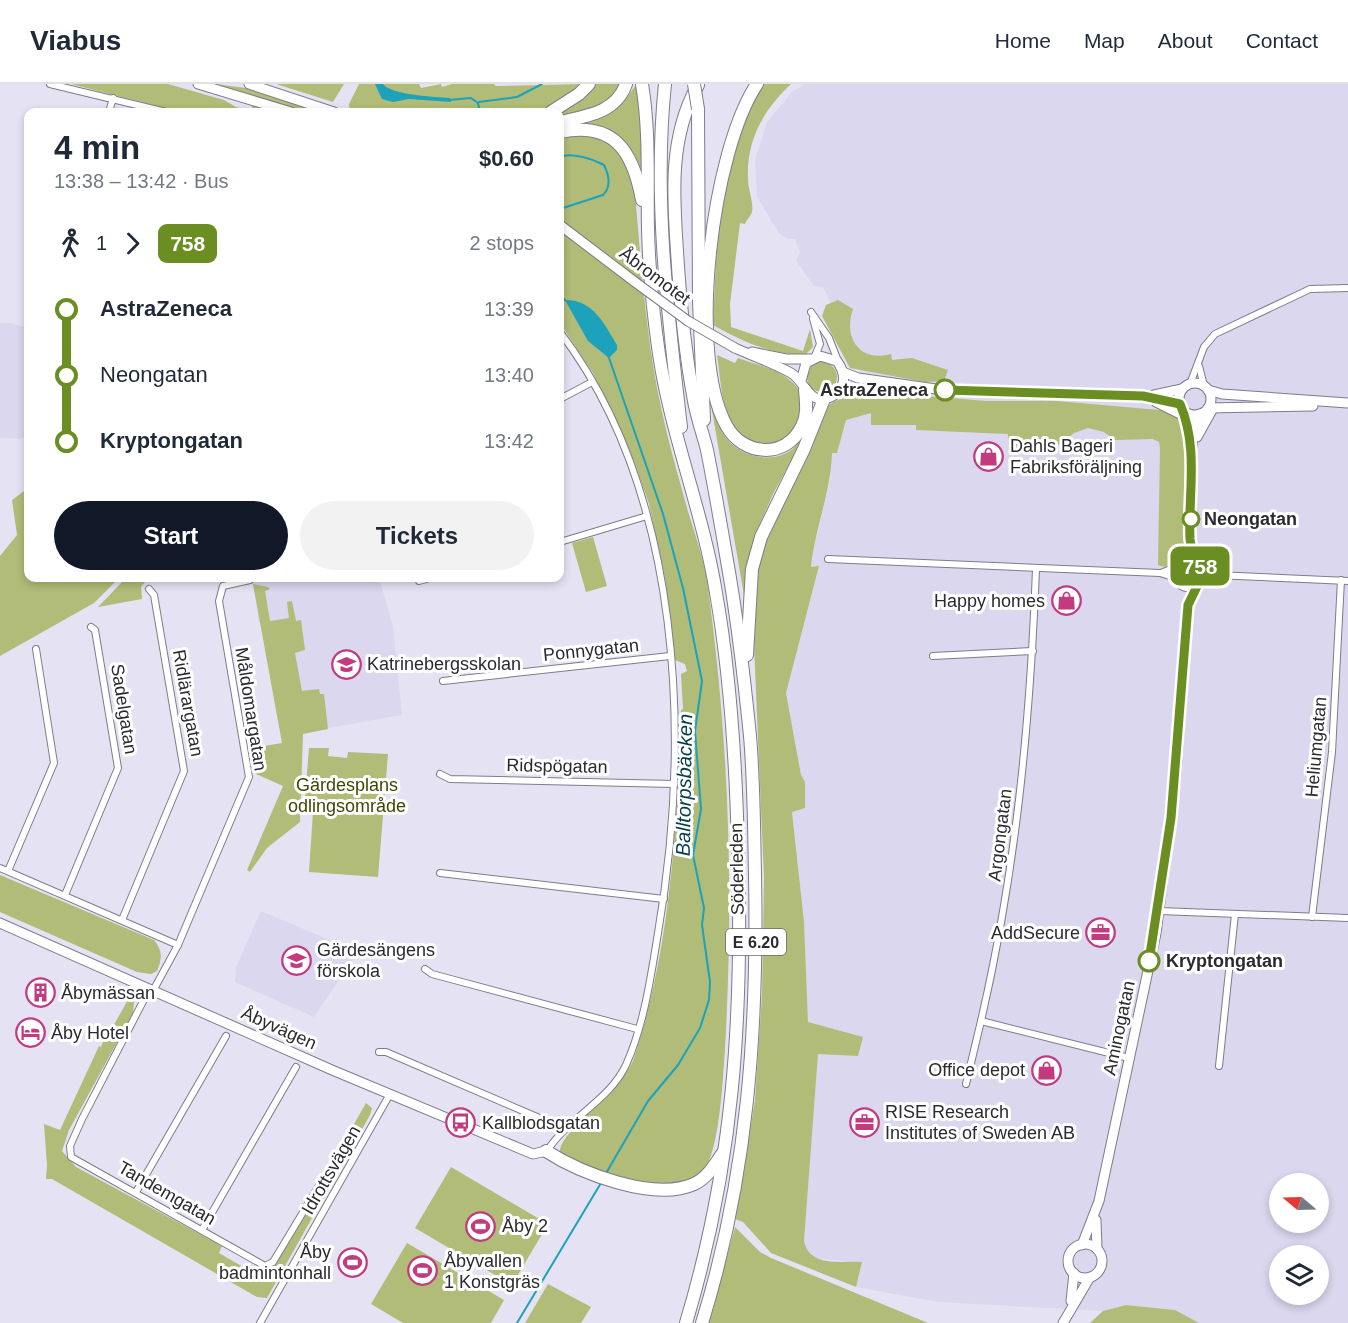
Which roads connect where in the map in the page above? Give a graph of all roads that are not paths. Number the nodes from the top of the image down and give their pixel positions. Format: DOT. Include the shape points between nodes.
graph roads {
  1 [pos="50,84"];
  2 [pos="198,84"];
  3 [pos="249,84"];
  4 [pos="589,84"];
  5 [pos="626,84"];
  6 [pos="642,84"];
  7 [pos="666,84"];
  8 [pos="696,84"];
  9 [pos="757,84"];
  10 [pos="113,98"];
  11 [pos="110,108"];
  12 [pos="151,108"];
  13 [pos="278,108"];
  14 [pos="322,108"];
  15 [pos="558,108"];
  16 [pos="564,121"];
  17 [pos="564,132"];
  18 [pos="564,228"];
  19 [pos="648,231"];
  20 [pos="699,271"];
  21 [pos="1348,288"];
  22 [pos="707,293"];
  23 [pos="564,338"];
  24 [pos="735,348"];
  25 [pos="813,358"];
  26 [pos="1199,365"];
  27 [pos="842,369"];
  28 [pos="592,382"];
  29 [pos="803,386"];
  30 [pos="1186,386"];
  31 [pos="1206,388"];
  32 [pos="936,389"];
  33 [pos="838,392"];
  34 [pos="1143,396"];
  35 [pos="564,397"];
  36 [pos="824,399"];
  37 [pos="1348,404"];
  38 [pos="1211,408"];
  39 [pos="1182,409"];
  40 [pos="1199,414"];
  41 [pos="1192,447"];
  42 [pos="706,448"];
  43 [pos="686,467"];
  44 [pos="646,516"];
  45 [pos="1190,540"];
  46 [pos="564,541"];
  47 [pos="828,559"];
  48 [pos="1181,564"];
  49 [pos="1199,566"];
  50 [pos="1036,569"];
  51 [pos="1160,573"];
  52 [pos="1215,575"];
  53 [pos="1345,580"];
  54 [pos="241,582"];
  55 [pos="1179,582"];
  56 [pos="1198,583"];
  57 [pos="149,589"];
  58 [pos="1188,605"];
  59 [pos="91,627"];
  60 [pos="36,649"];
  61 [pos="1033,651"];
  62 [pos="670,656"];
  63 [pos="933,656"];
  64 [pos="443,681"];
  65 [pos="746,694"];
  66 [pos="441,774"];
  67 [pos="674,784"];
  68 [pos="0,868"];
  69 [pos="8,871"];
  70 [pos="440,873"];
  71 [pos="65,895"];
  72 [pos="664,899"];
  73 [pos="1159,911"];
  74 [pos="1235,914"];
  75 [pos="1312,916"];
  76 [pos="1348,918"];
  77 [pos="122,920"];
  78 [pos="0,922"];
  79 [pos="178,945"];
  80 [pos="425,969"];
  81 [pos="152,988"];
  82 [pos="981,1021"];
  83 [pos="637,1029"];
  84 [pos="226,1036"];
  85 [pos="379,1052"];
  86 [pos="1129,1058"];
  87 [pos="1219,1066"];
  88 [pos="296,1067"];
  89 [pos="966,1084"];
  90 [pos="390,1094"];
  91 [pos="562,1132"];
  92 [pos="727,1145"];
  93 [pos="70,1146"];
  94 [pos="546,1151"];
  95 [pos="320,1184"];
  96 [pos="136,1192"];
  97 [pos="1098,1206"];
  98 [pos="202,1230"];
  99 [pos="1082,1245"];
  100 [pos="1097,1249"];
  101 [pos="1074,1273"];
  102 [pos="1090,1277"];
  103 [pos="1070,1306"];
  104 [pos="260,1323"];
  105 [pos="686,1323"];
  106 [pos="702,1323"];
  107 [pos="1063,1323"];
  1 -- 10 [label="street"];
  2 -- 13 [label="street"];
  3 -- 14 [label="street"];
  4 -- 15 [label="highway"];
  5 -- 16 [label="highway" via="617,100 604,111"];
  6 -- 19 [label="highway" via="648,137"];
  7 -- 43 [label="highway" via="661,150 663,256"];
  8 -- 20 [label="highway, bridge"];
  8 -- 42 [label="highway" via="678,140 675,219 687,357"];
  9 -- 22 [label="highway" via="741,110 724,163"];
  10 -- 11 [label="street"];
  10 -- 12 [label="street"];
  17 -- 19 [label="highway" via="588,130 620,144 636,173"];
  18 -- 24 [label="street, Åbromotet, bridge" via="688,321"];
  19 -- 43 [label="highway" via="659,355"];
  20 -- 22 [label="highway"];
  20 -- 42 [label="highway"];
  21 -- 26 [label="street" via="1310,289 1223,329 1204,347"];
  22 -- 29 [label="highway" via="711,363 720,411 738,442 753,449 769,450 794,438 805,419"];
  23 -- 28 [label="street"];
  24 -- 25 [label="street, Åbromotet" via="786,359"];
  24 -- 29 [label="street, Åbromotet" via="788,371"];
  25 -- 27 [label="street, Åbromotet" via="831,358"];
  25 -- 27 [label="street" via="820,344 811,312 829,338"];
  25 -- 29 [label="street" via="803,368"];
  26 -- 30 [label="street"];
  26 -- 31 [label="street"];
  27 -- 32 [label="street, Åbromotet" via="858,378"];
  27 -- 33 [label="street" via="843,382"];
  28 -- 35 [label="street"];
  28 -- 44 [label="street" via="630,464"];
  29 -- 36 [label="street, Åbromotet" via="811,396"];
  30 -- 31 [label="street"];
  30 -- 34 [label="street"];
  30 -- 39 [label="street"];
  31 -- 37 [label="street" via="1222,394"];
  31 -- 38 [label="street"];
  32 -- 33 [label="street"];
  32 -- 34 [label="street"];
  33 -- 36 [label="street"];
  34 -- 39 [label="street"];
  34 -- 39 [label="street"];
  36 -- 65 [label="highway" via="807,443 760,537 749,600"];
  37 -- 38 [label="street"];
  38 -- 40 [label="street"];
  38 -- 41 [label="street"];
  39 -- 40 [label="street"];
  39 -- 41 [label="street"];
  40 -- 41 [label="street"];
  41 -- 45 [label="street"];
  42 -- 65 [label="highway, Söderleden / E 6.20" via="728,561"];
  43 -- 92 [label="highway, Söderleden / E 6.20" via="716,590 736,776 739,1013"];
  44 -- 46 [label="street"];
  44 -- 62 [label="street"];
  45 -- 48 [label="street"];
  45 -- 49 [label="street"];
  47 -- 50 [label="street"];
  48 -- 49 [label="street"];
  48 -- 51 [label="street"];
  48 -- 55 [label="street"];
  49 -- 52 [label="street"];
  49 -- 56 [label="street, Aminogatan"];
  50 -- 51 [label="street"];
  50 -- 61 [label="street, Argongatan"];
  51 -- 55 [label="street"];
  52 -- 53 [label="street"];
  52 -- 56 [label="street"];
  53 -- 75 [label="street, Heliumgatan" via="1332,752"];
  54 -- 79 [label="street, Måldomargatan" via="223,586 219,601 249,777"];
  55 -- 56 [label="street"];
  55 -- 58 [label="street, Aminogatan"];
  56 -- 58 [label="street, Aminogatan"];
  57 -- 77 [label="street, Ridlärargatan" via="154,595 184,771"];
  58 -- 73 [label="street, Aminogatan" via="1176,774"];
  59 -- 71 [label="street, Sadelgatan" via="95,630 118,768"];
  60 -- 69 [label="street" via="54,763"];
  61 -- 63 [label="street"];
  61 -- 82 [label="street, Argongatan" via="1008,895"];
  62 -- 64 [label="street, Ponnygatan"];
  62 -- 67 [label="street"];
  65 -- 106 [label="highway, Söderleden / E 6.20" via="756,918 752,1070 735,1190"];
  66 -- 67 [label="street, Ridspögatan" via="450,779"];
  67 -- 72 [label="street"];
  68 -- 69 [label="street"];
  69 -- 71 [label="street"];
  70 -- 72 [label="street"];
  71 -- 77 [label="street"];
  72 -- 83 [label="street"];
  73 -- 74 [label="street"];
  73 -- 86 [label="street, Aminogatan"];
  74 -- 75 [label="street"];
  74 -- 87 [label="street"];
  75 -- 76 [label="street"];
  77 -- 79 [label="street"];
  78 -- 81 [label="street, Åbyvägen"];
  79 -- 81 [label="street, Måldomargatan"];
  80 -- 83 [label="street"];
  81 -- 90 [label="street, Åbyvägen"];
  81 -- 93 [label="street, Måldomargatan"];
  82 -- 86 [label="street"];
  82 -- 89 [label="street, Argongatan"];
  83 -- 91 [label="street" via="618,1079"];
  84 -- 96 [label="street"];
  85 -- 91 [label="street" via="544,1120"];
  86 -- 97 [label="street, Aminogatan"];
  88 -- 98 [label="street"];
  90 -- 94 [label="street, Åbyvägen" via="533,1154"];
  90 -- 104 [label="street, Idrottsvägen"];
  91 -- 94 [label="street"];
  92 -- 94 [label="highway" via="712,1170 690,1186 672,1189 603,1178"];
  92 -- 105 [label="highway, Söderleden / E 6.20" via="709,1239"];
  93 -- 96 [label="street, Tandemgatan" via="71,1157"];
  95 -- 98 [label="street, Tandemgatan" via="269,1266"];
  96 -- 98 [label="street, Tandemgatan"];
  97 -- 99 [label="street, Aminogatan"];
  97 -- 100 [label="street, Aminogatan"];
  99 -- 100 [label="street"];
  99 -- 101 [label="street, Aminogatan" via="1069,1258"];
  100 -- 102 [label="street, Aminogatan" via="1102,1263"];
  101 -- 102 [label="street"];
  101 -- 103 [label="street, Aminogatan"];
  102 -- 103 [label="street, Aminogatan"];
  103 -- 107 [label="street, Aminogatan"];
}
